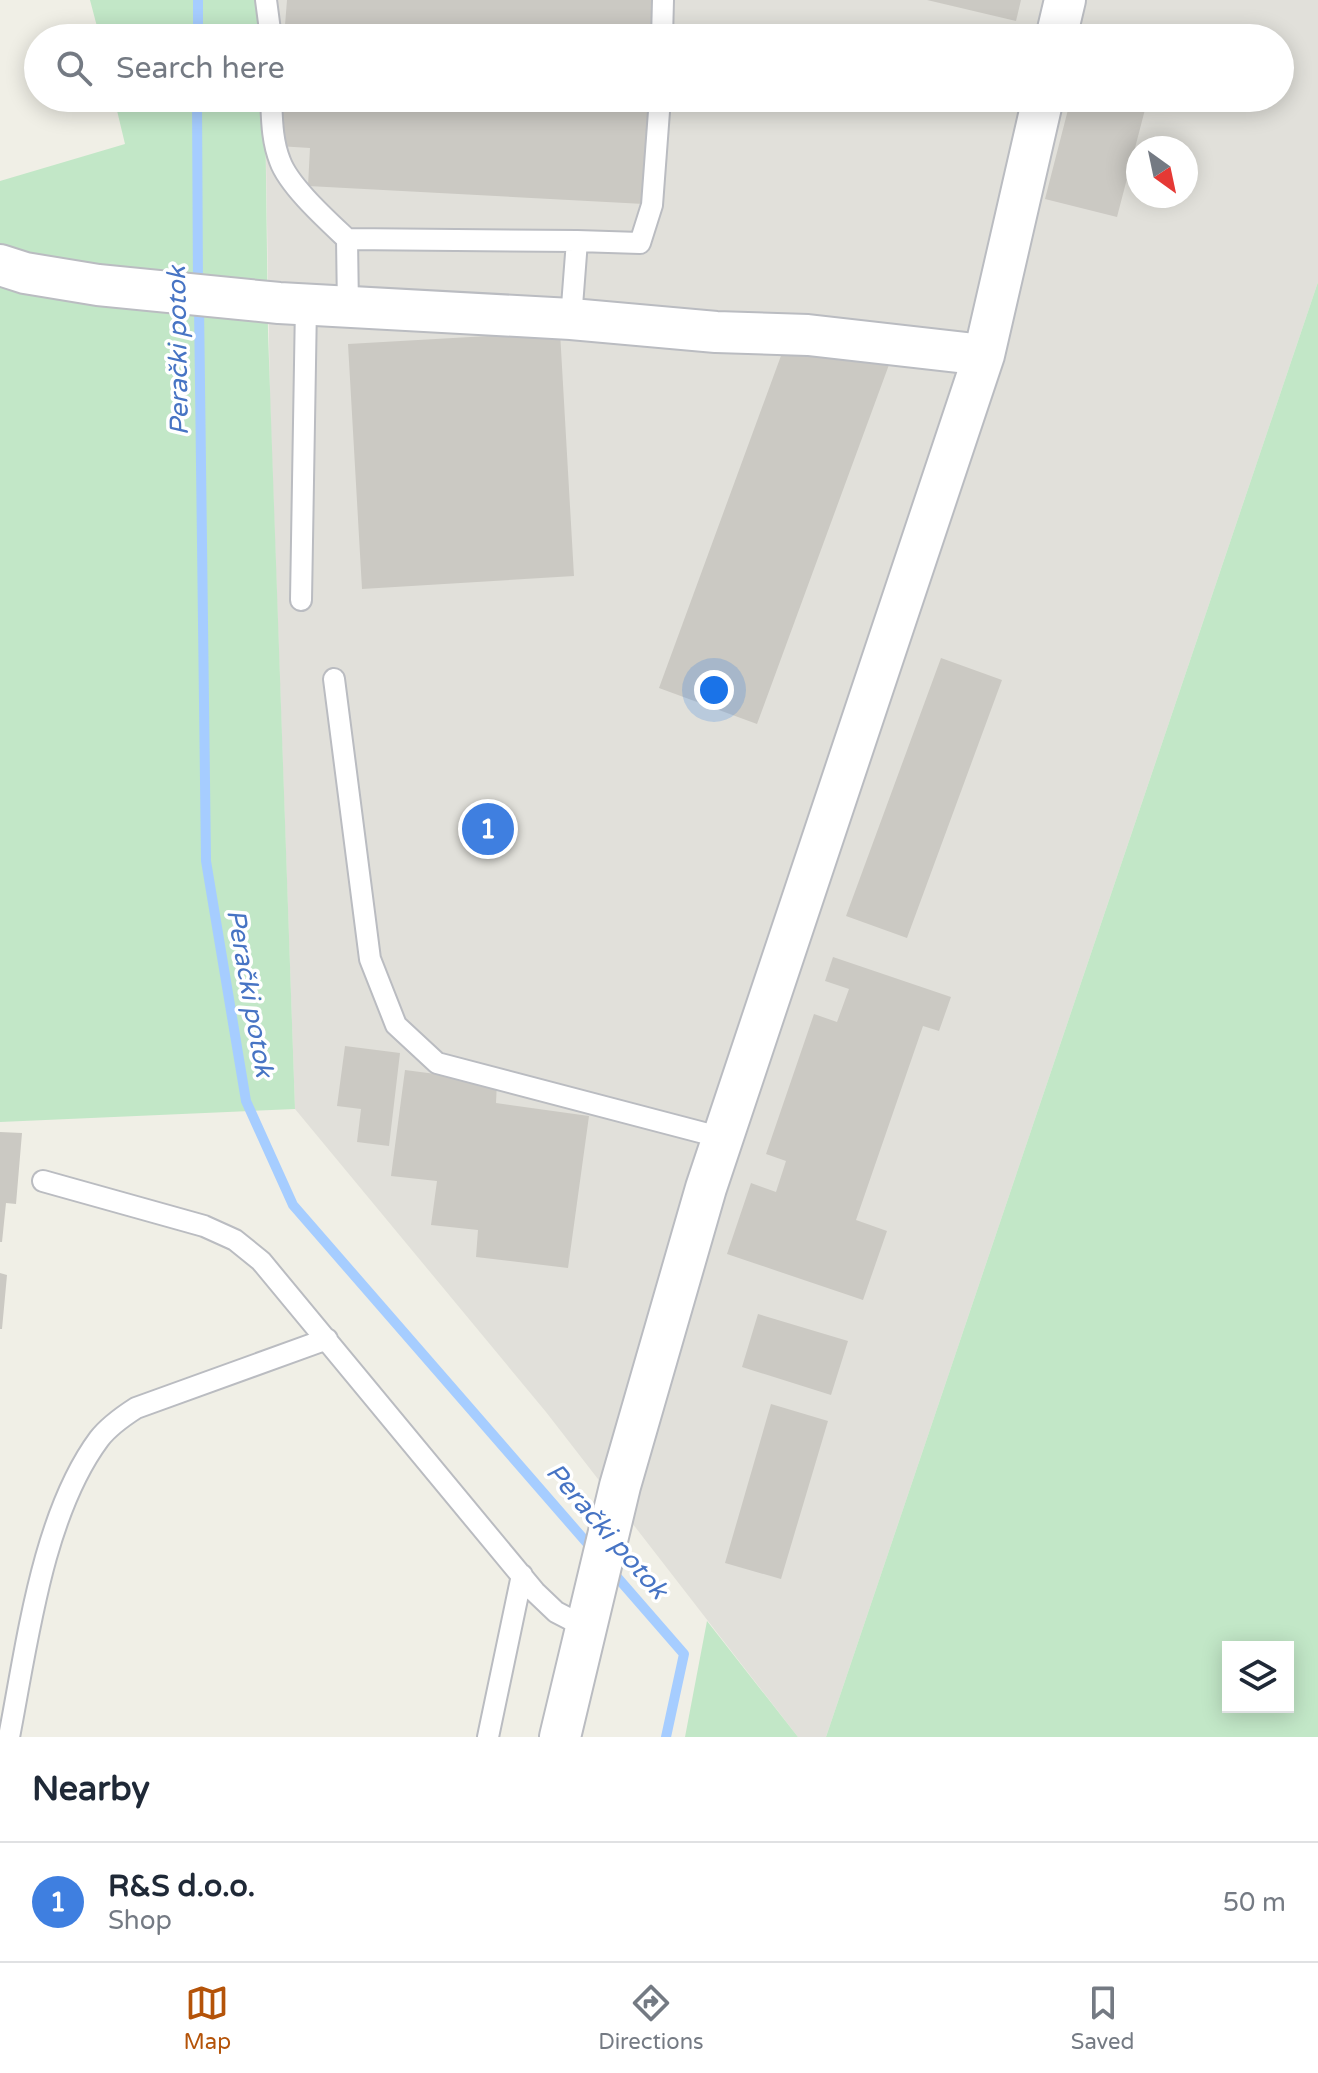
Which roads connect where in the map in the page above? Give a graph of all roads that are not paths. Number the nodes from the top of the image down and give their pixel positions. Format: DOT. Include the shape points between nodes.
graph roads {
  1 [pos="266,0"];
  2 [pos="663,0"];
  3 [pos="1065,0"];
  4 [pos="269,24"];
  5 [pos="662,24"];
  6 [pos="1059,24"];
  7 [pos="271,112"];
  8 [pos="659,112"];
  9 [pos="1040,112"];
  10 [pos="347,239"];
  11 [pos="577,241"];
  12 [pos="0,265"];
  13 [pos="292,304"];
  14 [pos="348,308"];
  15 [pos="571,319"];
  16 [pos="984,355"];
  17 [pos="301,600"];
  18 [pos="334,679"];
  19 [pos="723,1138"];
  20 [pos="43,1181"];
  21 [pos="327,1339"];
  22 [pos="522,1575"];
  23 [pos="589,1612"];
  24 [pos="9,1737"];
  25 [pos="488,1737"];
  26 [pos="560,1737"];
  1 -- 4 [label="lane"];
  2 -- 5 [label="lane"];
  3 -- 6 [label="street"];
  7 -- 10 [label="lane" via="281,164"];
  8 -- 11 [label="lane" via="652,205 640,243"];
  9 -- 16 [label="street"];
  10 -- 11 [label="lane"];
  10 -- 14 [label="lane"];
  11 -- 15 [label="lane"];
  12 -- 13 [label="street" via="98,285"];
  13 -- 14 [label="street"];
  13 -- 17 [label="lane"];
  14 -- 15 [label="street"];
  15 -- 16 [label="street" via="808,335"];
  16 -- 19 [label="street"];
  18 -- 19 [label="lane" via="370,959 396,1025 437,1063"];
  19 -- 23 [label="street" via="620,1486"];
  20 -- 21 [label="lane" via="204,1226 235,1240 261,1261"];
  21 -- 22 [label="lane"];
  21 -- 24 [label="lane" via="136,1408 98,1440 55,1528"];
  22 -- 23 [label="lane" via="556,1612"];
  22 -- 25 [label="lane"];
  23 -- 26 [label="street"];
}
